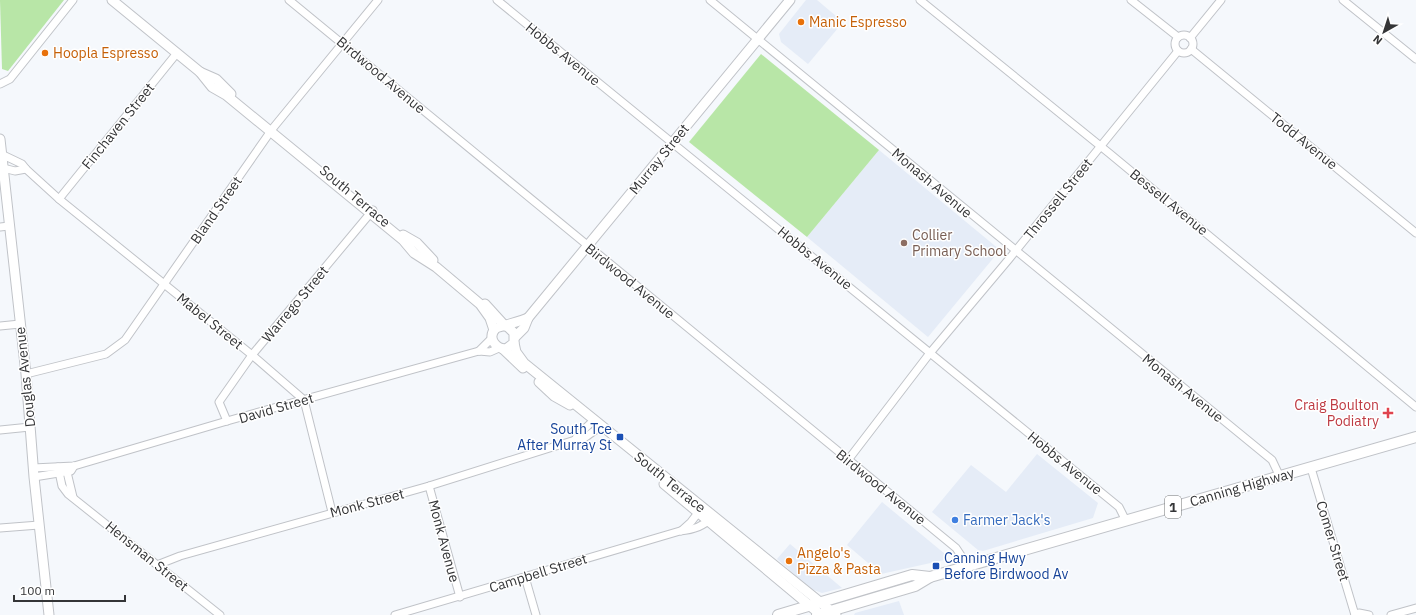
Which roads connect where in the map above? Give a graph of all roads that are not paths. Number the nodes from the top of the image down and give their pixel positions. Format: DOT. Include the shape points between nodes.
graph roads {
  1 [pos="73,0"];
  2 [pos="112,0"];
  3 [pos="289,0"];
  4 [pos="378,0"];
  5 [pos="497,0"];
  6 [pos="710,0"];
  7 [pos="790,0"];
  8 [pos="920,0"];
  9 [pos="1131,0"];
  10 [pos="1221,0"];
  11 [pos="1344,0"];
  12 [pos="1178,38"];
  13 [pos="1190,38"];
  14 [pos="757,39"];
  15 [pos="342,43"];
  16 [pos="1191,49"];
  17 [pos="1178,51"];
  18 [pos="177,53"];
  19 [pos="1416,59"];
  20 [pos="0,84"];
  21 [pos="272,130"];
  22 [pos="0,140"];
  23 [pos="673,142"];
  24 [pos="1101,147"];
  25 [pos="2,154"];
  26 [pos="3,168"];
  27 [pos="26,169"];
  28 [pos="59,199"];
  29 [pos="372,212"];
  30 [pos="4,226"];
  31 [pos="1416,233"];
  32 [pos="588,247"];
  33 [pos="1015,252"];
  34 [pos="164,285"];
  35 [pos="528,318"];
  36 [pos="20,324"];
  37 [pos="0,326"];
  38 [pos="506,326"];
  39 [pos="493,334"];
  40 [pos="514,340"];
  41 [pos="501,348"];
  42 [pos="479,351"];
  43 [pos="930,353"];
  44 [pos="252,355"];
  45 [pos="26,374"];
  46 [pos="304,400"];
  47 [pos="1416,407"];
  48 [pos="227,421"];
  49 [pos="592,422"];
  50 [pos="30,427"];
  51 [pos="600,428"];
  52 [pos="0,430"];
  53 [pos="1416,437"];
  54 [pos="575,440"];
  55 [pos="848,460"];
  56 [pos="1310,468"];
  57 [pos="66,469"];
  58 [pos="58,471"];
  59 [pos="34,472"];
  60 [pos="1280,477"];
  61 [pos="429,486"];
  62 [pos="73,497"];
  63 [pos="700,511"];
  64 [pos="332,512"];
  65 [pos="710,519"];
  66 [pos="1126,520"];
  67 [pos="39,525"];
  68 [pos="0,528"];
  69 [pos="680,531"];
  70 [pos="157,565"];
  71 [pos="968,566"];
  72 [pos="525,577"];
  73 [pos="930,577"];
  74 [pos="460,597"];
  75 [pos="820,602"];
  76 [pos="808,605"];
  77 [pos="1416,608"];
  78 [pos="825,614"];
  79 [pos="49,615"];
  80 [pos="220,615"];
  81 [pos="395,615"];
  82 [pos="536,615"];
  83 [pos="778,615"];
  84 [pos="1355,615"];
  85 [pos="1369,615"];
  86 [pos="1390,615"];
  1 -- 20 [label="street" via="10,79"];
  2 -- 18 [label="main road, South Terrace"];
  3 -- 15 [label="street, Birdwood Avenue"];
  4 -- 15 [label="street, Bland Street"];
  5 -- 23 [label="street, Hobbs Avenue"];
  6 -- 14 [label="street, Monash Avenue"];
  7 -- 14 [label="main road, Murray Street"];
  8 -- 24 [label="street, Bessell Avenue"];
  9 -- 12 [label="street"];
  10 -- 13 [label="street"];
  11 -- 19 [label="street"];
  12 -- 13 [label="street" via="1182,35"];
  12 -- 17 [label="street" via="1175,44"];
  13 -- 16 [label="street"];
  14 -- 23 [label="main road, Murray Street"];
  14 -- 33 [label="street, Monash Avenue"];
  15 -- 21 [label="street, Bland Street"];
  15 -- 32 [label="street, Birdwood Avenue"];
  16 -- 17 [label="street" via="1186,52"];
  16 -- 31 [label="street, Todd Avenue"];
  17 -- 24 [label="street, Throssell Street"];
  18 -- 21 [label="main road, South Terrace" via="200,72 216,79"];
  18 -- 28 [label="street, Finchaven Street"];
  21 -- 29 [label="main road, South Terrace"];
  21 -- 34 [label="street, Bland Street"];
  22 -- 25 [label="main road, Douglas Avenue"];
  23 -- 32 [label="main road, Murray Street"];
  23 -- 43 [label="street, Hobbs Avenue"];
  24 -- 33 [label="street, Throssell Street"];
  24 -- 47 [label="street, Bessell Avenue"];
  25 -- 26 [label="main road, Douglas Avenue"];
  25 -- 27 [label="street, Mabel Street" via="22,164"];
  26 -- 27 [label="street" via="15,171"];
  26 -- 30 [label="main road, Douglas Avenue"];
  27 -- 28 [label="street, Mabel Street"];
  28 -- 34 [label="street, Mabel Street"];
  29 -- 38 [label="main road, South Terrace" via="421,247 428,256 490,308"];
  29 -- 39 [label="main road, South Terrace" via="414,253 436,267 480,304 490,318"];
  29 -- 44 [label="street, Warrego Street"];
  30 -- 36 [label="main road, Douglas Avenue"];
  32 -- 35 [label="main road, Murray Street"];
  32 -- 55 [label="street, Birdwood Avenue"];
  33 -- 43 [label="street, Throssell Street"];
  33 -- 60 [label="street, Monash Avenue" via="1272,460"];
  34 -- 44 [label="street, Mabel Street"];
  34 -- 45 [label="street, Bland Street" via="125,340 106,354"];
  35 -- 38 [label="main road, Murray Street"];
  35 -- 40 [label="main road, Murray Street"];
  36 -- 37 [label="street"];
  36 -- 45 [label="main road, Douglas Avenue"];
  38 -- 39 [label="main road" via="499,327"];
  38 -- 40 [label="main road" via="513,330"];
  39 -- 41 [label="main road" via="494,344"];
  39 -- 42 [label="street, David Street"];
  40 -- 41 [label="main road" via="509,347"];
  40 -- 49 [label="main road, South Terrace" via="516,352 524,363 559,390"];
  41 -- 42 [label="street, David Street" via="490,352"];
  41 -- 49 [label="main road, South Terrace" via="554,396"];
  42 -- 46 [label="street, David Street"];
  43 -- 55 [label="street, Throssell Street"];
  43 -- 66 [label="street, Hobbs Avenue" via="1119,507"];
  44 -- 46 [label="street, Mabel Street"];
  44 -- 48 [label="street, Warrego Street" via="219,402"];
  45 -- 50 [label="main road, Douglas Avenue"];
  46 -- 48 [label="street, David Street"];
  46 -- 64 [label="street"];
  48 -- 57 [label="street, David Street"];
  49 -- 51 [label="main road, South Terrace"];
  49 -- 54 [label="street, Monk Street"];
  50 -- 52 [label="street"];
  50 -- 59 [label="main road, Douglas Avenue"];
  51 -- 54 [label="street, Monk Street" via="584,439"];
  51 -- 63 [label="main road, South Terrace"];
  53 -- 56 [label="highway, Canning Highway / 1"];
  54 -- 61 [label="street, Monk Street"];
  55 -- 71 [label="street, Birdwood Avenue" via="956,548"];
  56 -- 60 [label="highway, Canning Highway / 1"];
  56 -- 84 [label="street, Comer Street"];
  57 -- 58 [label="street, David Street"];
  57 -- 62 [label="street"];
  58 -- 59 [label="street, David Street"];
  58 -- 62 [label="street, Hensman Street" via="65,490"];
  59 -- 67 [label="main road, Douglas Avenue"];
  60 -- 66 [label="highway, Canning Highway / 1"];
  61 -- 64 [label="street, Monk Street"];
  61 -- 74 [label="street, Monk Avenue"];
  62 -- 70 [label="street, Hensman Street"];
  63 -- 65 [label="main road, South Terrace"];
  63 -- 69 [label="street, Campbell Street"];
  64 -- 70 [label="street, Monk Street"];
  65 -- 69 [label="street, Campbell Street" via="691,530"];
  65 -- 75 [label="main road, South Terrace"];
  65 -- 76 [label="main road, South Terrace"];
  66 -- 71 [label="highway, Canning Highway / 1"];
  67 -- 68 [label="street"];
  67 -- 79 [label="main road, Douglas Avenue"];
  69 -- 72 [label="street, Campbell Street"];
  70 -- 80 [label="street, Hensman Street"];
  71 -- 73 [label="highway, Canning Highway / 1"];
  72 -- 74 [label="street, Campbell Street"];
  72 -- 82 [label="street"];
  73 -- 75 [label="highway, Canning Highway / 1" via="912,575"];
  73 -- 78 [label="highway, Canning Highway / 1" via="915,586"];
  74 -- 81 [label="street, Campbell Street"];
  75 -- 76 [label="highway, Canning Highway / 1"];
  75 -- 78 [label="main road, South Terrace"];
  76 -- 78 [label="main road, South Terrace"];
  76 -- 83 [label="highway, Canning Highway / 1"];
  77 -- 86 [label="street"];
  84 -- 85 [label="street"];
}
